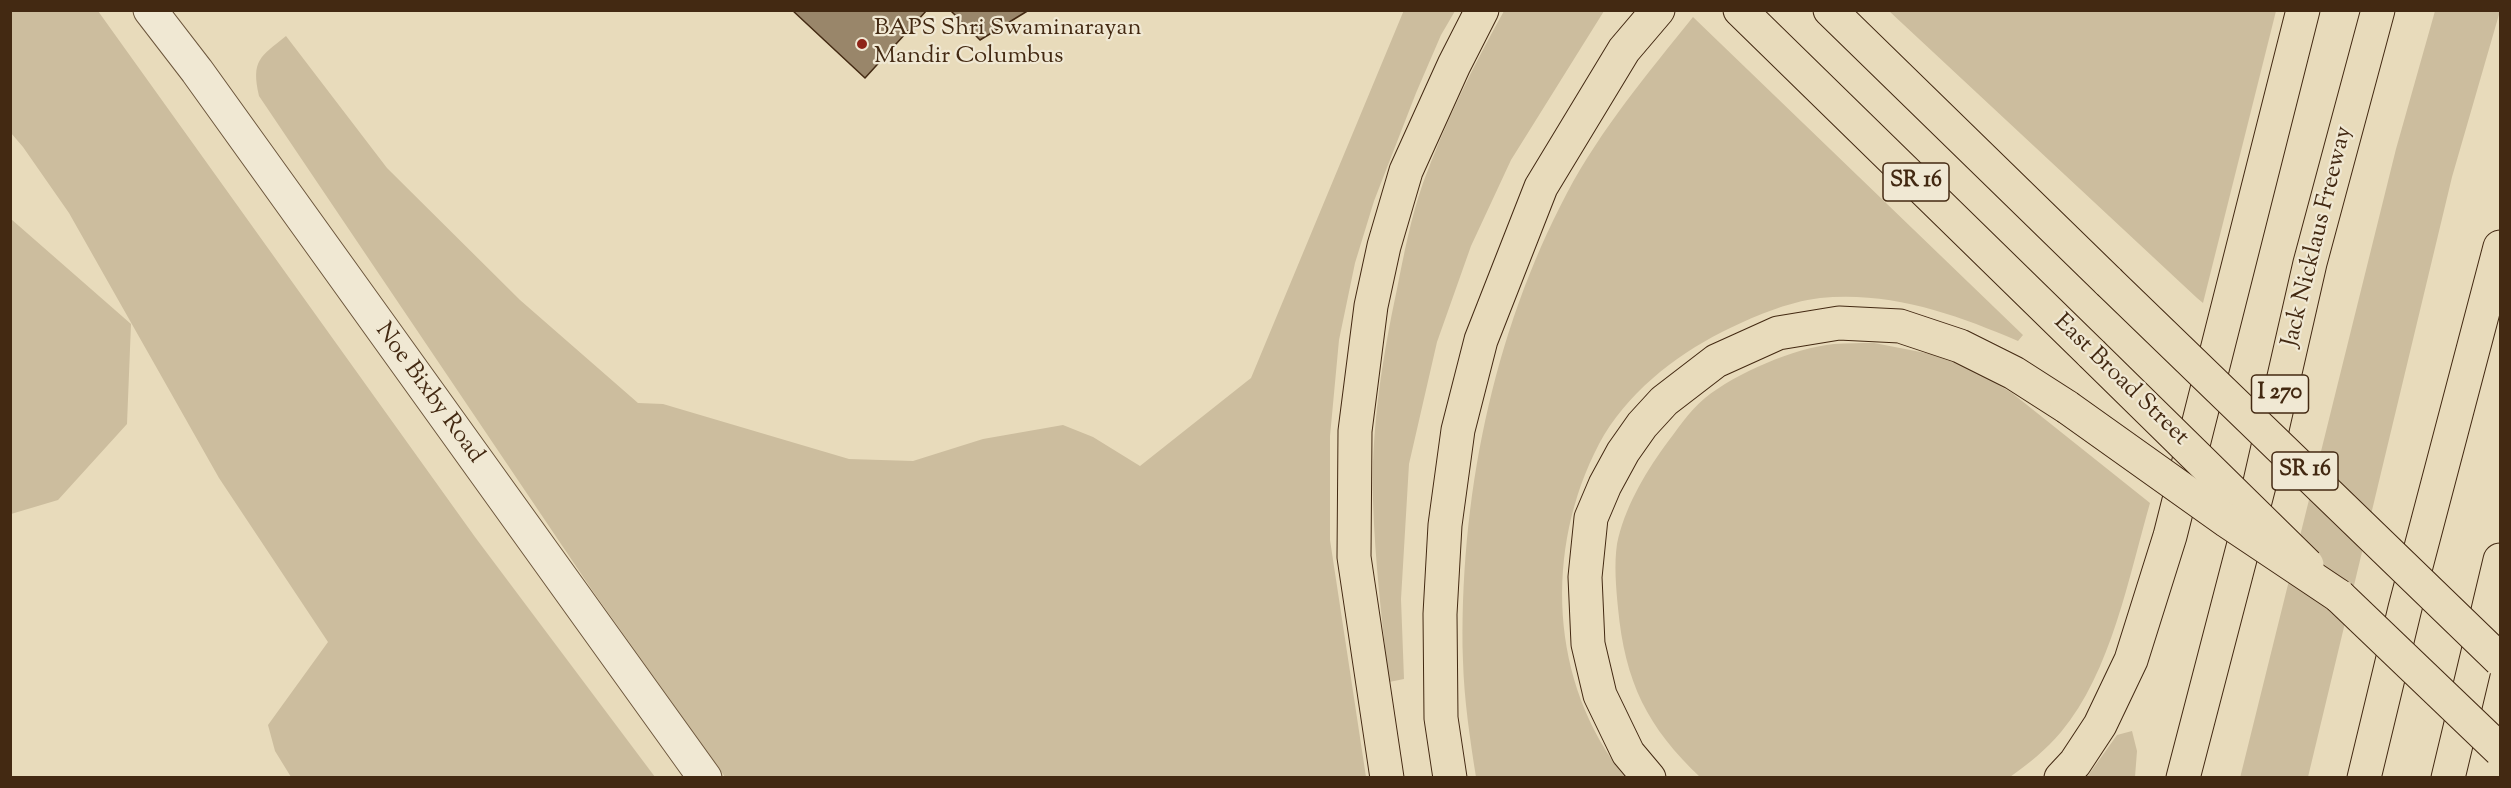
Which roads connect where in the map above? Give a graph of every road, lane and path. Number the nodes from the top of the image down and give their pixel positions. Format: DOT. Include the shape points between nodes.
graph roads {
  1 [pos="150,10"];
  2 [pos="1482,10"];
  3 [pos="1658,10"];
  4 [pos="1740,10"];
  5 [pos="1830,10"];
  6 [pos="2303,10"];
  7 [pos="2378,10"];
  8 [pos="2500,247"];
  9 [pos="2500,560"];
  10 [pos="2339,596"];
  11 [pos="2500,621"];
  12 [pos="2487,664"];
  13 [pos="2500,750"];
  14 [pos="705,777"];
  15 [pos="1386,777"];
  16 [pos="1450,777"];
  17 [pos="1649,777"];
  18 [pos="2061,777"];
  19 [pos="2183,777"];
  20 [pos="2364,777"];
  21 [pos="2448,777"];
  1 -- 14 [label="street, Noe Bixby Road"];
  2 -- 15 [label="main road" via="1406,171 1371,306 1355,430 1354,556"];
  3 -- 16 [label="main road" via="1624,50 1541,187 1481,340 1458,430 1445,525 1440,614 1442,718"];
  4 -- 10 [label="main road, East Broad Street / SR 16, bridge"];
  5 -- 12 [label="main road, SR 16, bridge" via="2109,282"];
  6 -- 18 [label="main road" via="2170,536 2135,649 2100,725"];
  7 -- 19 [label="main road, Jack Nicklaus Freeway / I 270" via="2310,263 2260,482"];
  8 -- 20 [label="main road"];
  9 -- 12 [label="main road"];
  10 -- 13 [label="main road, East Broad Street / SR 16, bridge"];
  10 -- 17 [label="main road, bridge" via="2067,406 1960,346 1900,326 1839,323 1778,333 1716,361 1664,401 1623,452 1591,518 1585,577 1588,644 1600,695 1628,753"];
  11 -- 12 [label="main road"];
  12 -- 21 [label="main road"];
}
